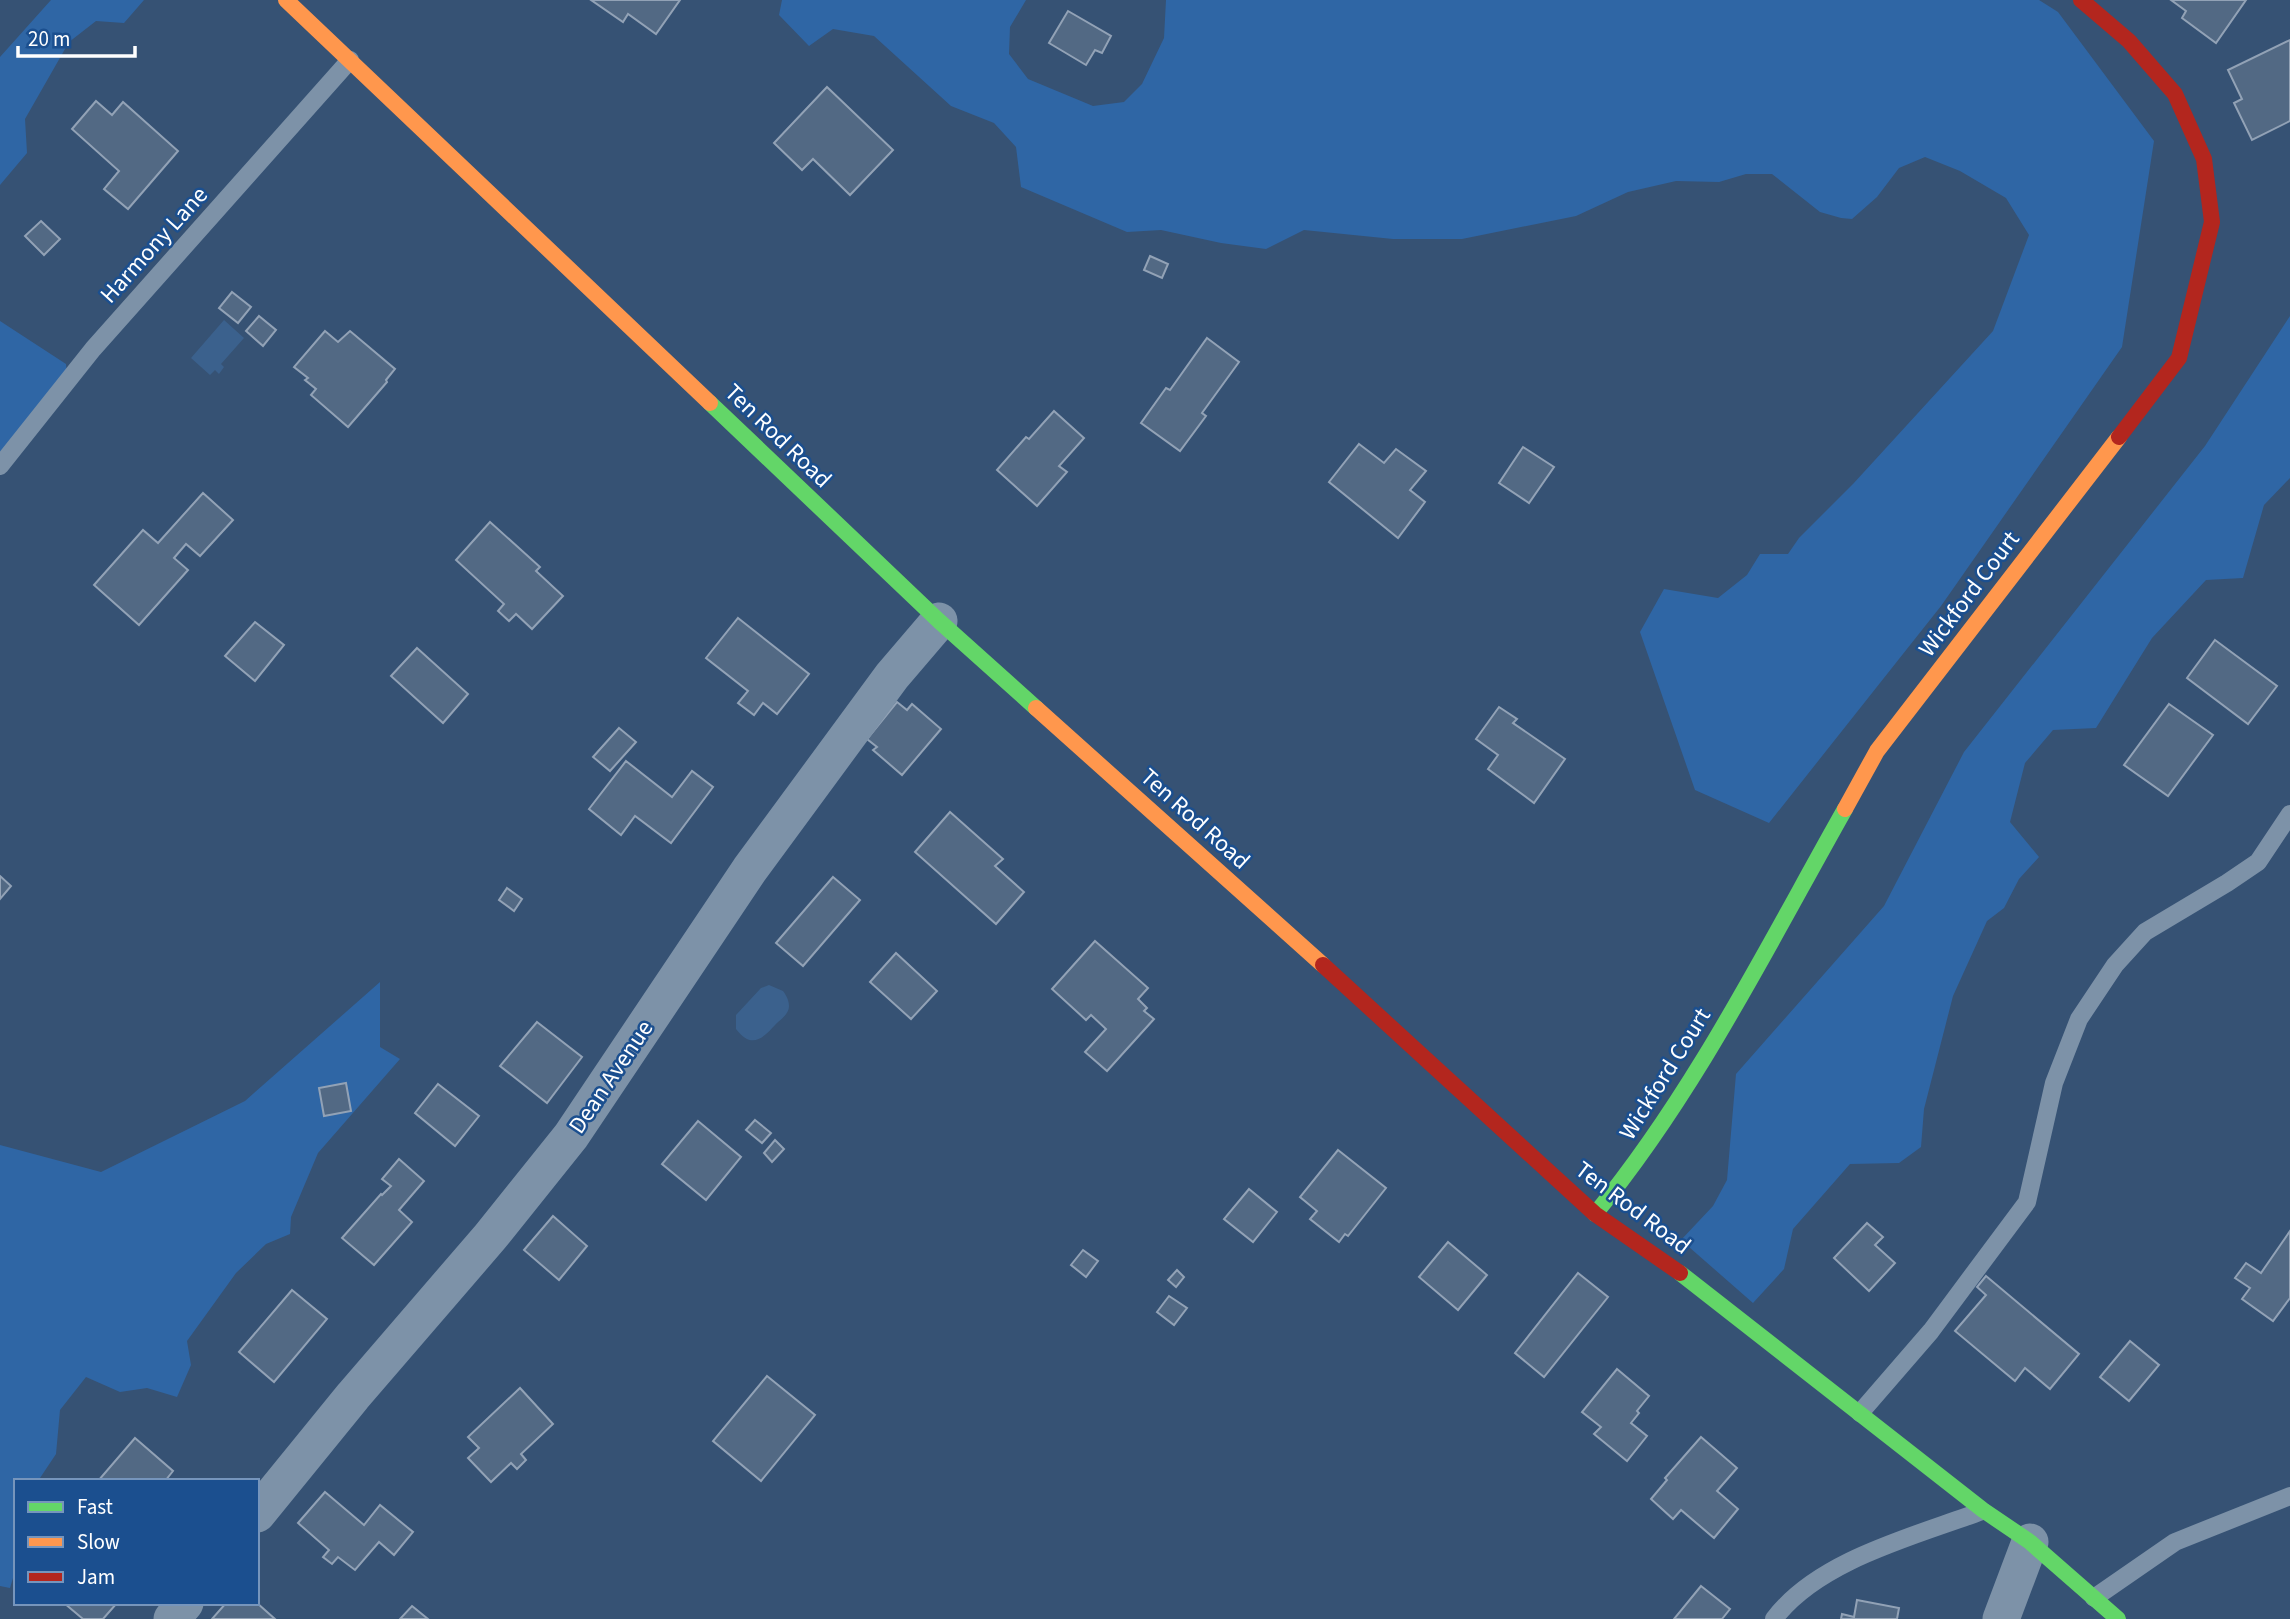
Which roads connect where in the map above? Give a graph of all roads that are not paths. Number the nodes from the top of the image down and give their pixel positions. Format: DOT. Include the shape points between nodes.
graph roads {
  1 [pos="286,0"];
  2 [pos="2081,0"];
  3 [pos="350,60"];
  4 [pos="0,466"];
  5 [pos="939,621"];
  6 [pos="2290,814"];
  7 [pos="1595,1214"];
  8 [pos="1860,1413"];
  9 [pos="2290,1496"];
  10 [pos="1983,1510"];
  11 [pos="259,1512"];
  12 [pos="2030,1542"];
  13 [pos="2094,1598"];
  14 [pos="183,1605"];
  15 [pos="172,1619"];
  16 [pos="1774,1619"];
  17 [pos="2001,1619"];
  18 [pos="2118,1619"];
  1 -- 3 [label="main road, Ten Rod Road"];
  2 -- 7 [label="main road, Wickford Court" via="2129,41 2175,94 2204,159 2212,222 2179,358 1877,751 1698,1070 1628,1174"];
  3 -- 4 [label="lane, Harmony Lane" via="93,349"];
  3 -- 5 [label="main road, Ten Rod Road"];
  5 -- 7 [label="main road, Ten Rod Road"];
  5 -- 11 [label="street, Dean Avenue" via="892,676 750,869 571,1136"];
  6 -- 8 [label="lane" via="2258,862 2145,932 2115,965 2079,1019 2059,1070 2027,1202 1931,1331"];
  7 -- 8 [label="main road, Ten Rod Road" via="1700,1287"];
  8 -- 10 [label="main road, Ten Rod Road"];
  9 -- 13 [label="lane" via="2175,1542"];
  10 -- 12 [label="main road, Ten Rod Road"];
  10 -- 16 [label="lane" via="1857,1558 1811,1583"];
  12 -- 13 [label="main road, Ten Rod Road"];
  12 -- 17 [label="street"];
  13 -- 18 [label="main road, Ten Rod Road"];
  14 -- 15 [label="street"];
}
